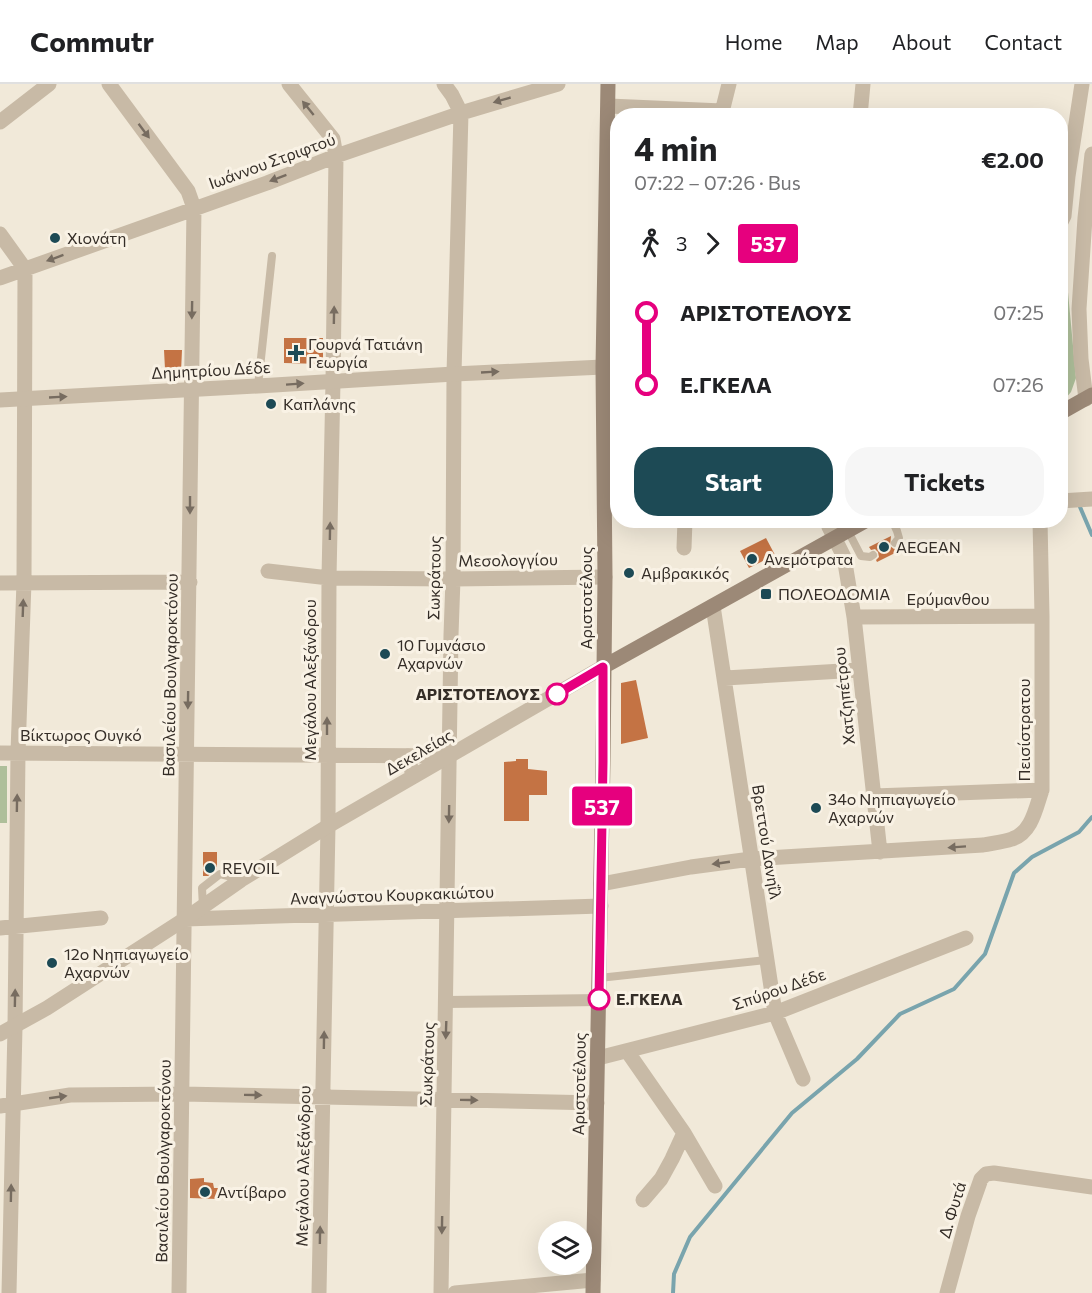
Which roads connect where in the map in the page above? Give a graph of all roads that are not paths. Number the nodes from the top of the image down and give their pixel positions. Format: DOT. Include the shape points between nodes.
graph roads {
  1 [pos="49,84"];
  2 [pos="109,84"];
  3 [pos="289,84"];
  4 [pos="444,84"];
  5 [pos="558,84"];
  6 [pos="608,84"];
  7 [pos="729,84"];
  8 [pos="862,84"];
  9 [pos="1082,84"];
  10 [pos="609,106"];
  11 [pos="641,108"];
  12 [pos="723,108"];
  13 [pos="860,108"];
  14 [pos="461,112"];
  15 [pos="0,122"];
  16 [pos="1092,154"];
  17 [pos="1068,155"];
  18 [pos="336,156"];
  19 [pos="194,208"];
  20 [pos="0,234"];
  21 [pos="610,236"];
  22 [pos="272,256"];
  23 [pos="25,269"];
  24 [pos="0,278"];
  25 [pos="610,367"];
  26 [pos="454,374"];
  27 [pos="333,381"];
  28 [pos="258,386"];
  29 [pos="191,389"];
  30 [pos="1089,397"];
  31 [pos="25,399"];
  32 [pos="0,400"];
  33 [pos="610,402"];
  34 [pos="1068,409"];
  35 [pos="1092,500"];
  36 [pos="1068,501"];
  37 [pos="684,528"];
  38 [pos="834,528"];
  39 [pos="853,528"];
  40 [pos="896,528"];
  41 [pos="1040,528"];
  42 [pos="841,535"];
  43 [pos="894,543"];
  44 [pos="684,548"];
  45 [pos="873,555"];
  46 [pos="268,571"];
  47 [pos="605,577"];
  48 [pos="329,578"];
  49 [pos="453,579"];
  50 [pos="24,582"];
  51 [pos="190,582"];
  52 [pos="0,583"];
  53 [pos="713,606"];
  54 [pos="1042,616"];
  55 [pos="854,617"];
  56 [pos="603,667"];
  57 [pos="859,670"];
  58 [pos="725,678"];
  59 [pos="18,752"];
  60 [pos="0,753"];
  61 [pos="187,754"];
  62 [pos="327,755"];
  63 [pos="408,756"];
  64 [pos="450,756"];
  65 [pos="413,776"];
  66 [pos="1042,790"];
  67 [pos="874,796"];
  68 [pos="328,826"];
  69 [pos="880,852"];
  70 [pos="751,859"];
  71 [pos="186,872"];
  72 [pos="241,880"];
  73 [pos="601,884"];
  74 [pos="202,888"];
  75 [pos="601,906"];
  76 [pos="203,907"];
  77 [pos="447,911"];
  78 [pos="326,915"];
  79 [pos="101,918"];
  80 [pos="185,919"];
  81 [pos="16,927"];
  82 [pos="0,928"];
  83 [pos="966,938"];
  84 [pos="767,960"];
  85 [pos="599,978"];
  86 [pos="599,1000"];
  87 [pos="446,1002"];
  88 [pos="775,1013"];
  89 [pos="15,1026"];
  90 [pos="0,1034"];
  91 [pos="627,1051"];
  92 [pos="598,1058"];
  93 [pos="803,1079"];
  94 [pos="182,1094"];
  95 [pos="322,1097"];
  96 [pos="444,1100"];
  97 [pos="597,1102"];
  98 [pos="6,1104"];
  99 [pos="684,1133"];
  100 [pos="715,1186"];
  101 [pos="1092,1187"];
  102 [pos="643,1200"];
  103 [pos="593,1287"];
  104 [pos="9,1293"];
  105 [pos="179,1293"];
  106 [pos="319,1293"];
  107 [pos="441,1293"];
  108 [pos="455,1293"];
  109 [pos="947,1293"];
  1 -- 15 [label="street"];
  2 -- 19 [label="street, Βασιλείου Βουλγαροκτόνου, one-way" via="188,191"];
  18 -- 3 [label="street, Μεγάλου Αλεξάνδρου, one-way" via="333,139"];
  4 -- 14 [label="street"];
  5 -- 14 [label="street, Ιωάννου Στριφτού, one-way"];
  6 -- 10 [label="main road, Αριστοτέλους"];
  7 -- 12 [label="street"];
  8 -- 13 [label="street"];
  9 -- 17 [label="street"];
  10 -- 11 [label="street"];
  10 -- 21 [label="main road, Αριστοτέλους"];
  14 -- 18 [label="street, Ιωάννου Στριφτού"];
  14 -- 26 [label="street, Σωκράτους"];
  16 -- 30 [label="street" via="1079,309 1081,359"];
  18 -- 19 [label="street, Ιωάννου Στριφτού, one-way"];
  27 -- 18 [label="street, Μεγάλου Αλεξάνδρου, one-way"];
  19 -- 23 [label="street, Ιωάννου Στριφτού, one-way"];
  19 -- 29 [label="street, Βασιλείου Βουλγαροκτόνου, one-way"];
  20 -- 23 [label="street"];
  22 -- 28 [label="lane"];
  23 -- 24 [label="street, Ιωάννου Στριφτού"];
  23 -- 31 [label="street"];
  26 -- 25 [label="street, Δημητρίου Δέδε, one-way"];
  26 -- 27 [label="street, Δημητρίου Δέδε"];
  26 -- 49 [label="street, Σωκράτους"];
  28 -- 27 [label="street, Δημητρίου Δέδε, one-way"];
  48 -- 27 [label="street, Μεγάλου Αλεξάνδρου, one-way"];
  28 -- 29 [label="street, Δημητρίου Δέδε"];
  31 -- 29 [label="street, Δημητρίου Δέδε, one-way"];
  29 -- 51 [label="street, Βασιλείου Βουλγαροκτόνου, one-way"];
  30 -- 34 [label="main road"];
  31 -- 32 [label="street, Δημητρίου Δέδε"];
  31 -- 50 [label="street"];
  33 -- 47 [label="main road, Αριστοτέλους"];
  35 -- 36 [label="street"];
  37 -- 44 [label="street"];
  38 -- 42 [label="street, Χατζηπέτρου"];
  39 -- 42 [label="main road, Δεκελείας"];
  40 -- 43 [label="lane" via="899,538"];
  41 -- 54 [label="street, Πεισίστρατου"];
  42 -- 45 [label="lane" via="861,556"];
  42 -- 53 [label="main road, Δεκελείας"];
  42 -- 55 [label="street, Χατζηπέτρου"];
  46 -- 48 [label="street, Μεσολογγίου"];
  47 -- 49 [label="street, Μεσολογγίου"];
  47 -- 56 [label="main road, Αριστοτέλους"];
  48 -- 49 [label="street, Μεσολογγίου"];
  62 -- 48 [label="street, Μεγάλου Αλεξάνδρου, one-way"];
  49 -- 64 [label="street, Σωκράτους"];
  50 -- 51 [label="street"];
  50 -- 52 [label="street"];
  59 -- 50 [label="street, one-way"];
  51 -- 61 [label="street, Βασιλείου Βουλγαροκτόνου, one-way"];
  53 -- 56 [label="main road, Δεκελείας"];
  53 -- 58 [label="street, Βρεττού Δανηΐλ"];
  54 -- 55 [label="street, Ερύμανθου"];
  54 -- 66 [label="street, Πεισίστρατου"];
  55 -- 57 [label="street, Χατζηπέτρου"];
  56 -- 64 [label="street, Δεκελείας"];
  56 -- 73 [label="main road, Αριστοτέλους"];
  57 -- 58 [label="street"];
  57 -- 67 [label="street, Χατζηπέτρου"];
  58 -- 70 [label="street, Βρεττού Δανηΐλ"];
  59 -- 60 [label="street, Βίκτωρος Ουγκό"];
  59 -- 61 [label="street, Βίκτωρος Ουγκό"];
  81 -- 59 [label="street, one-way"];
  61 -- 62 [label="street, Βίκτωρος Ουγκό"];
  61 -- 71 [label="street, Βασιλείου Βουλγαροκτόνου"];
  62 -- 63 [label="street, Βίκτωρος Ουγκό"];
  62 -- 68 [label="street, Μεγάλου Αλεξάνδρου"];
  63 -- 64 [label="street, Βίκτωρος Ουγκό"];
  63 -- 65 [label="street"];
  64 -- 65 [label="street, Δεκελείας"];
  64 -- 77 [label="street, Σωκράτους, one-way"];
  65 -- 68 [label="street, Δεκελείας"];
  66 -- 67 [label="street"];
  66 -- 69 [label="street, Πεισίστρατου, one-way" via="1026,831 1015,838 983,845"];
  67 -- 69 [label="street, Χατζηπέτρου"];
  68 -- 72 [label="street, Δεκελείας"];
  68 -- 78 [label="street, Μεγάλου Αλεξάνδρου"];
  69 -- 70 [label="street, Πεισίστρατου"];
  70 -- 73 [label="street, Πεισίστρατου, one-way"];
  70 -- 84 [label="street, Βρεττού Δανηΐλ"];
  71 -- 74 [label="lane"];
  71 -- 80 [label="street, Βασιλείου Βουλγαροκτόνου"];
  72 -- 74 [label="lane" via="220,874"];
  72 -- 76 [label="street, Δεκελείας"];
  73 -- 75 [label="main road, Αριστοτέλους"];
  74 -- 76 [label="lane"];
  75 -- 77 [label="street, Αναγνώστου Κουρκακιώτου"];
  75 -- 85 [label="main road, Αριστοτέλους"];
  76 -- 80 [label="street, Δεκελείας"];
  77 -- 78 [label="street, Αναγνώστου Κουρκακιώτου"];
  77 -- 87 [label="street, Σωκράτους"];
  78 -- 80 [label="street, Αναγνώστου Κουρκακιώτου"];
  95 -- 78 [label="street, Μεγάλου Αλεξάνδρου, one-way"];
  79 -- 81 [label="street"];
  80 -- 89 [label="street, Δεκελείας"];
  80 -- 94 [label="street, Βασιλείου Βουλγαροκτόνου"];
  81 -- 82 [label="street"];
  89 -- 81 [label="street, one-way"];
  83 -- 88 [label="street, Σπύρου Δέδε"];
  84 -- 85 [label="lane"];
  84 -- 88 [label="street, Βρεττού Δανηΐλ"];
  85 -- 86 [label="main road, Αριστοτέλους"];
  86 -- 87 [label="street"];
  86 -- 92 [label="main road, Αριστοτέλους"];
  87 -- 96 [label="street, Σωκράτους, one-way"];
  88 -- 91 [label="street, Σπύρου Δέδε"];
  88 -- 93 [label="street, Βρεττού Δανηΐλ"];
  89 -- 90 [label="street, Δεκελείας"];
  89 -- 98 [label="street"];
  91 -- 92 [label="street, Σπύρου Δέδε"];
  91 -- 99 [label="street"];
  92 -- 97 [label="main road, Αριστοτέλους"];
  94 -- 95 [label="street, one-way"];
  98 -- 94 [label="street, one-way" via="70,1095"];
  94 -- 105 [label="street, Βασιλείου Βουλγαροκτόνου"];
  95 -- 96 [label="street"];
  106 -- 95 [label="street, Μεγάλου Αλεξάνδρου, one-way"];
  96 -- 97 [label="street, one-way"];
  96 -- 107 [label="street, Σωκράτους, one-way"];
  97 -- 103 [label="main road, Αριστοτέλους"];
  104 -- 98 [label="street, one-way"];
  99 -- 100 [label="street"];
  99 -- 102 [label="street" via="661,1179"];
  101 -- 109 [label="street, Δ. Φυτά" via="986,1174 968,1216"];
  103 -- 108 [label="street"];
}
